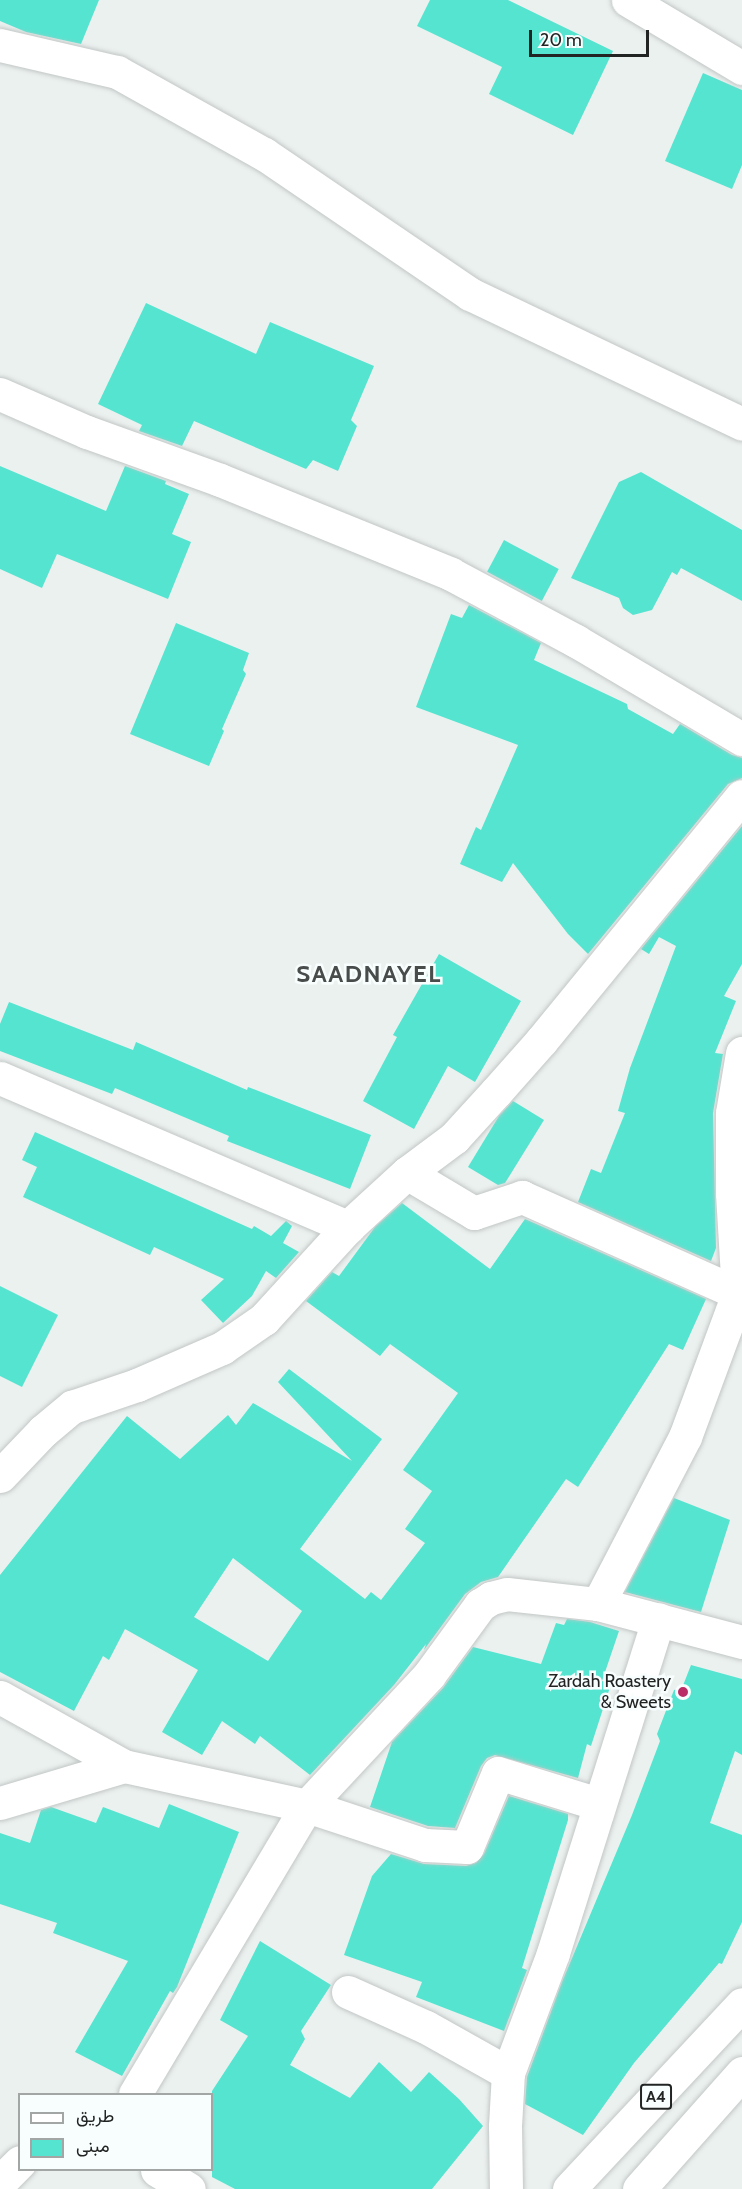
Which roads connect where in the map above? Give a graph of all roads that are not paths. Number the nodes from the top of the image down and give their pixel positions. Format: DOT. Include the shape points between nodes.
graph roads {
  1 [pos="628,0"];
  2 [pos="0,45"];
  3 [pos="742,68"];
  4 [pos="0,394"];
  5 [pos="742,424"];
  6 [pos="742,739"];
  7 [pos="742,796"];
  8 [pos="742,1053"];
  9 [pos="0,1078"];
  10 [pos="407,1173"];
  11 [pos="348,1227"];
  12 [pos="739,1249"];
  13 [pos="740,1294"];
  14 [pos="0,1476"];
  15 [pos="598,1604"];
  16 [pos="658,1619"];
  17 [pos="742,1642"];
  18 [pos="0,1697"];
  19 [pos="124,1766"];
  20 [pos="0,1803"];
  21 [pos="599,1804"];
  22 [pos="307,1806"];
  23 [pos="348,1992"];
  24 [pos="742,2004"];
  25 [pos="508,2073"];
  26 [pos="742,2073"];
  27 [pos="136,2093"];
  28 [pos="18,2164"];
  29 [pos="160,2171"];
  30 [pos="0,2182"];
  31 [pos="189,2189"];
  32 [pos="506,2189"];
  33 [pos="569,2189"];
  34 [pos="639,2189"];
  1 -- 3 [label="main road"];
  2 -- 5 [label="main road" via="117,72 264,154 470,294"];
  4 -- 6 [label="main road" via="87,432 220,480 451,574 576,640"];
  7 -- 10 [label="main road" via="535,1049 454,1138"];
  8 -- 12 [label="main road" via="732,1113 732,1193"];
  9 -- 11 [label="main road"];
  10 -- 11 [label="main road"];
  10 -- 13 [label="main road" via="474,1213 522,1197"];
  11 -- 14 [label="main road" via="264,1319 222,1348 137,1385 72,1407"];
  12 -- 13 [label="main road"];
  13 -- 15 [label="main road" via="685,1437"];
  15 -- 16 [label="main road"];
  15 -- 22 [label="main road" via="507,1594 480,1605 429,1675"];
  16 -- 17 [label="main road"];
  16 -- 21 [label="main road"];
  18 -- 19 [label="main road"];
  19 -- 20 [label="main road"];
  19 -- 22 [label="main road"];
  21 -- 22 [label="main road" via="498,1773 467,1846 424,1845"];
  21 -- 25 [label="main road" via="553,1953"];
  22 -- 27 [label="main road"];
  23 -- 25 [label="main road" via="426,2027"];
  24 -- 33 [label="main road, A4"];
  25 -- 32 [label="main road"];
  26 -- 34 [label="main road"];
  28 -- 30 [label="main road"];
  29 -- 31 [label="main road"];
}
